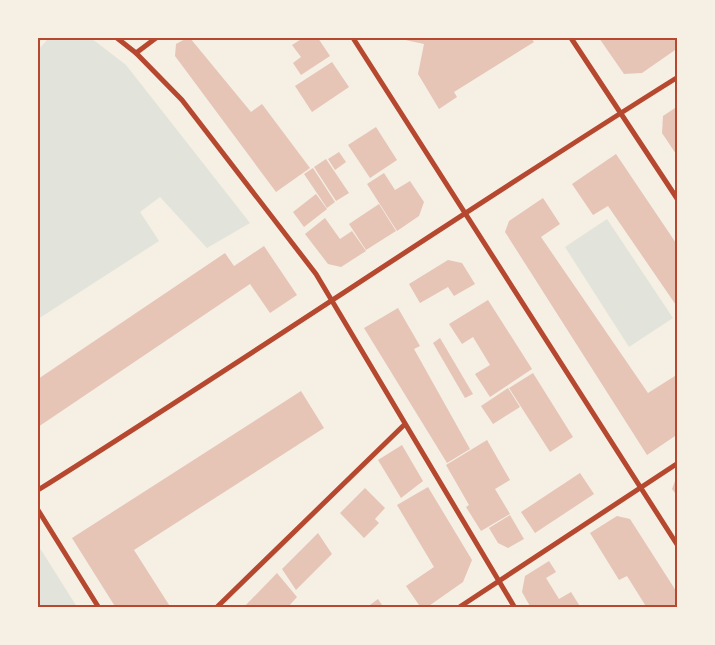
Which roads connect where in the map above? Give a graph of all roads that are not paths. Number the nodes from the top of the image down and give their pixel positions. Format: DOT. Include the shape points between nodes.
graph roads {
  1 [pos="116,38"];
  2 [pos="156,38"];
  3 [pos="353,38"];
  4 [pos="571,38"];
  5 [pos="136,53"];
  6 [pos="678,77"];
  7 [pos="620,113"];
  8 [pos="678,200"];
  9 [pos="465,212"];
  10 [pos="331,301"];
  11 [pos="404,424"];
  12 [pos="678,463"];
  13 [pos="639,488"];
  14 [pos="38,490"];
  15 [pos="38,510"];
  16 [pos="678,546"];
  17 [pos="499,581"];
  18 [pos="98,608"];
  19 [pos="216,608"];
  20 [pos="458,608"];
  21 [pos="515,608"];
  1 -- 5 [label="street"];
  2 -- 5 [label="street"];
  3 -- 9 [label="street"];
  4 -- 7 [label="street"];
  5 -- 10 [label="street" via="182,100 316,274"];
  6 -- 7 [label="street"];
  7 -- 8 [label="street"];
  7 -- 9 [label="street"];
  9 -- 10 [label="street"];
  9 -- 13 [label="street"];
  10 -- 11 [label="street"];
  10 -- 14 [label="street"];
  11 -- 17 [label="street"];
  11 -- 19 [label="street"];
  12 -- 13 [label="street"];
  13 -- 16 [label="street"];
  13 -- 17 [label="street"];
  15 -- 18 [label="street"];
  17 -- 20 [label="street"];
  17 -- 21 [label="street"];
}
